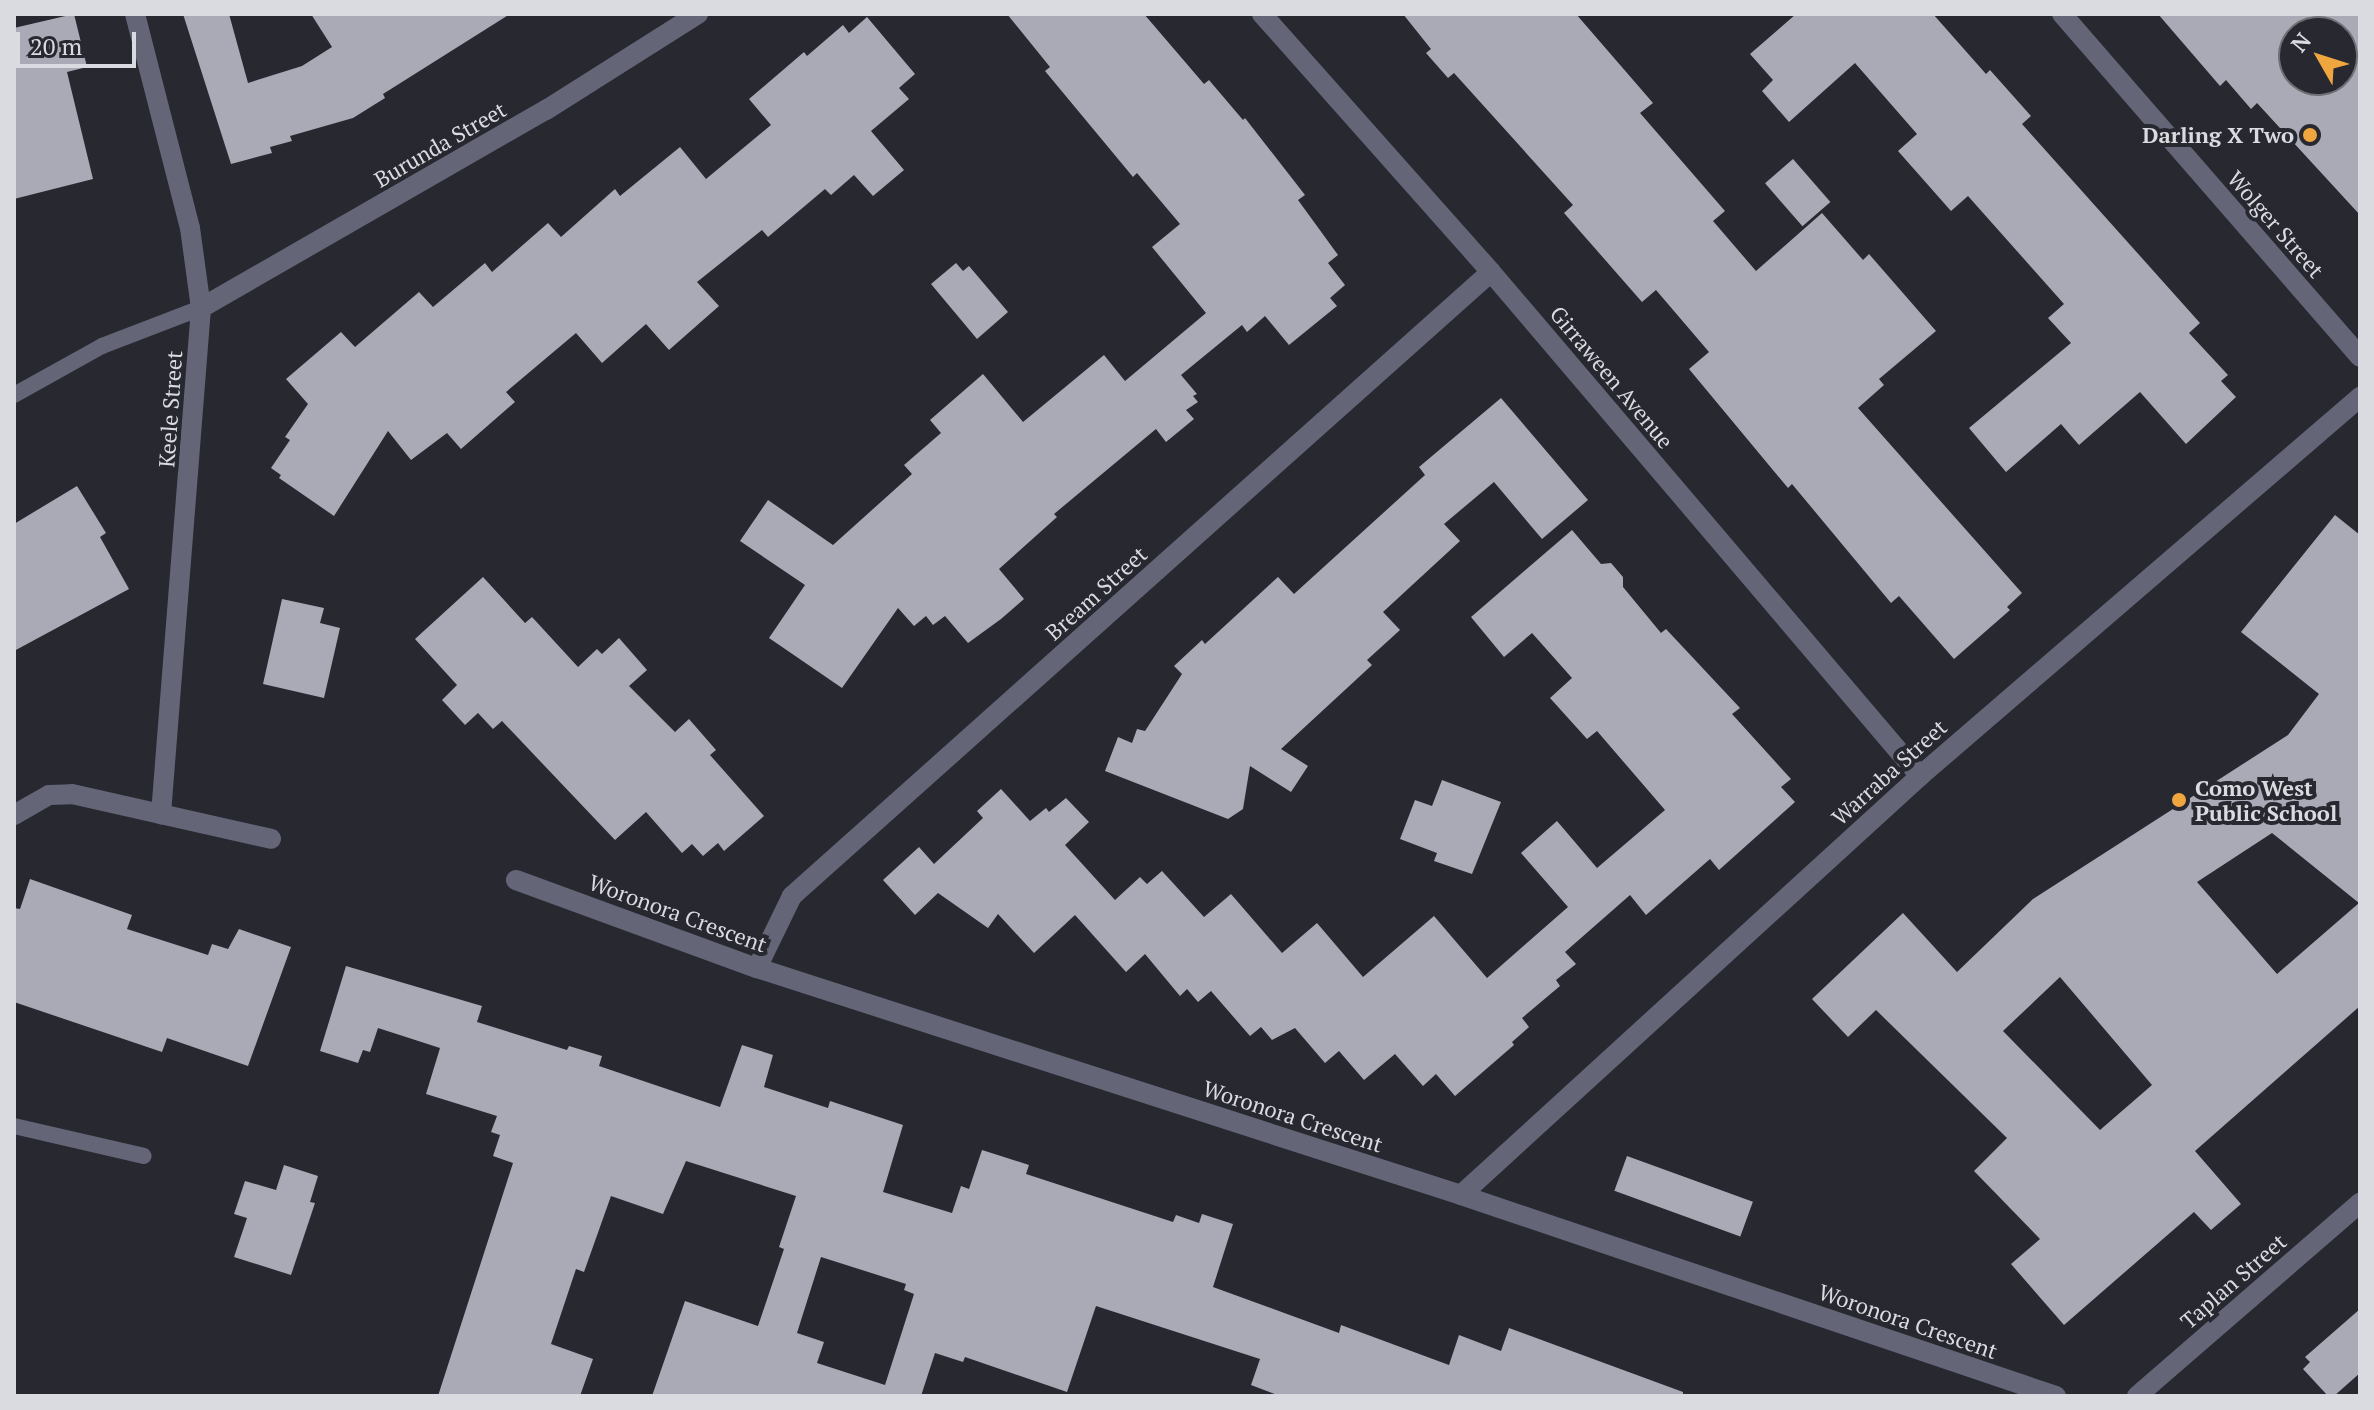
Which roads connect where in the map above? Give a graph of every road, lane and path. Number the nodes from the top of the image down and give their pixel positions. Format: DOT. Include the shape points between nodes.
graph roads {
  1 [pos="135,14"];
  2 [pos="698,14"];
  3 [pos="1262,14"];
  4 [pos="2062,14"];
  5 [pos="1491,272"];
  6 [pos="201,308"];
  7 [pos="2360,357"];
  8 [pos="14,395"];
  9 [pos="2360,397"];
  10 [pos="1920,776"];
  11 [pos="161,814"];
  12 [pos="14,815"];
  13 [pos="271,839"];
  14 [pos="516,880"];
  15 [pos="757,968"];
  16 [pos="14,1126"];
  17 [pos="144,1156"];
  18 [pos="1461,1195"];
  19 [pos="2360,1203"];
  20 [pos="2056,1396"];
  21 [pos="2137,1396"];
  1 -- 6 [label="street, Keele Street" via="190,228"];
  2 -- 6 [label="street, Burunda Street" via="546,110"];
  3 -- 5 [label="street, Girraween Avenue"];
  4 -- 7 [label="street, Wolger Street"];
  5 -- 10 [label="street, Girraween Avenue"];
  5 -- 15 [label="street, Bream Street" via="792,896"];
  6 -- 8 [label="lane" via="102,346"];
  6 -- 11 [label="street, Keele Street"];
  9 -- 10 [label="street, Warraba Street"];
  10 -- 18 [label="street, Warraba Street"];
  11 -- 12 [label="street" via="72,794 49,795"];
  11 -- 13 [label="street"];
  14 -- 15 [label="street, Woronora Crescent"];
  15 -- 18 [label="street, Woronora Crescent"];
  16 -- 17 [label="lane"];
  18 -- 20 [label="street, Woronora Crescent"];
  19 -- 21 [label="street, Taplan Street"];
}
